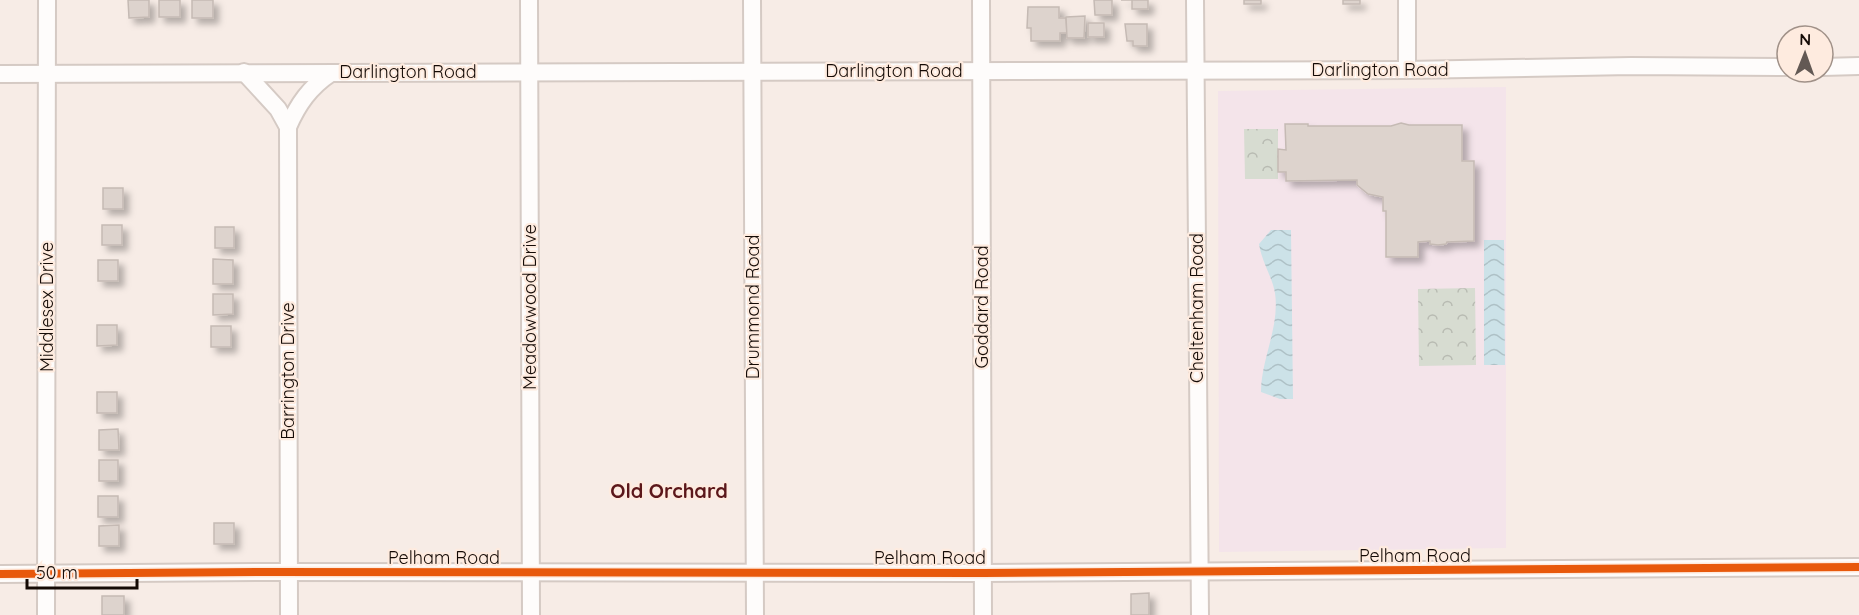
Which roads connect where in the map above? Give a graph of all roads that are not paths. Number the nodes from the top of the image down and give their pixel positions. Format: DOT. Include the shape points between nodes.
graph roads {
  1 [pos="47,0"];
  2 [pos="529,0"];
  3 [pos="752,0"];
  4 [pos="981,0"];
  5 [pos="1195,0"];
  6 [pos="1407,0"];
  7 [pos="1859,66"];
  8 [pos="1775,67"];
  9 [pos="1835,67"];
  10 [pos="981,70"];
  11 [pos="1195,70"];
  12 [pos="1407,70"];
  13 [pos="752,71"];
  14 [pos="244,72"];
  15 [pos="530,72"];
  16 [pos="331,73"];
  17 [pos="0,74"];
  18 [pos="48,74"];
  19 [pos="288,127"];
  20 [pos="1859,567"];
  21 [pos="1199,572"];
  22 [pos="289,573"];
  23 [pos="531,573"];
  24 [pos="754,573"];
  25 [pos="983,573"];
  26 [pos="0,574"];
  27 [pos="46,574"];
  28 [pos="46,615"];
  29 [pos="289,615"];
  30 [pos="531,615"];
  31 [pos="755,615"];
  32 [pos="983,615"];
  33 [pos="1200,615"];
  1 -- 18 [label="street, Middlesex Drive"];
  2 -- 15 [label="street, Meadowwood Drive"];
  3 -- 13 [label="street, Drummond Road"];
  4 -- 10 [label="street, Goddard Road"];
  5 -- 11 [label="street, Cheltenham Road"];
  6 -- 12 [label="street"];
  7 -- 9 [label="street"];
  8 -- 12 [label="street, Darlington Road"];
  10 -- 11 [label="street, Darlington Road"];
  10 -- 13 [label="street, Darlington Road"];
  10 -- 25 [label="street, Goddard Road"];
  11 -- 12 [label="street, Darlington Road"];
  11 -- 21 [label="street, Cheltenham Road"];
  13 -- 15 [label="street, Darlington Road"];
  13 -- 24 [label="street, Drummond Road"];
  14 -- 16 [label="street, Darlington Road"];
  14 -- 18 [label="street, Darlington Road"];
  14 -- 19 [label="street"];
  15 -- 16 [label="street, Darlington Road"];
  15 -- 23 [label="street, Meadowwood Drive"];
  16 -- 19 [label="street, Barrington Drive" via="303,99"];
  17 -- 18 [label="street, Darlington Road"];
  18 -- 27 [label="street, Middlesex Drive"];
  19 -- 22 [label="street, Barrington Drive"];
  20 -- 21 [label="street, Pelham Road"];
  21 -- 25 [label="street, Pelham Road"];
  21 -- 33 [label="street, Cheltenham Road"];
  22 -- 23 [label="street, Pelham Road"];
  22 -- 27 [label="street, Pelham Road"];
  22 -- 29 [label="street, Barrington Drive"];
  23 -- 24 [label="street, Pelham Road"];
  23 -- 30 [label="street, Meadowwood Drive"];
  24 -- 25 [label="street, Pelham Road"];
  24 -- 31 [label="street, Drummond Road"];
  25 -- 32 [label="street, Goddard Road"];
  26 -- 27 [label="street, Pelham Road"];
  27 -- 28 [label="street, Middlesex Drive"];
}
